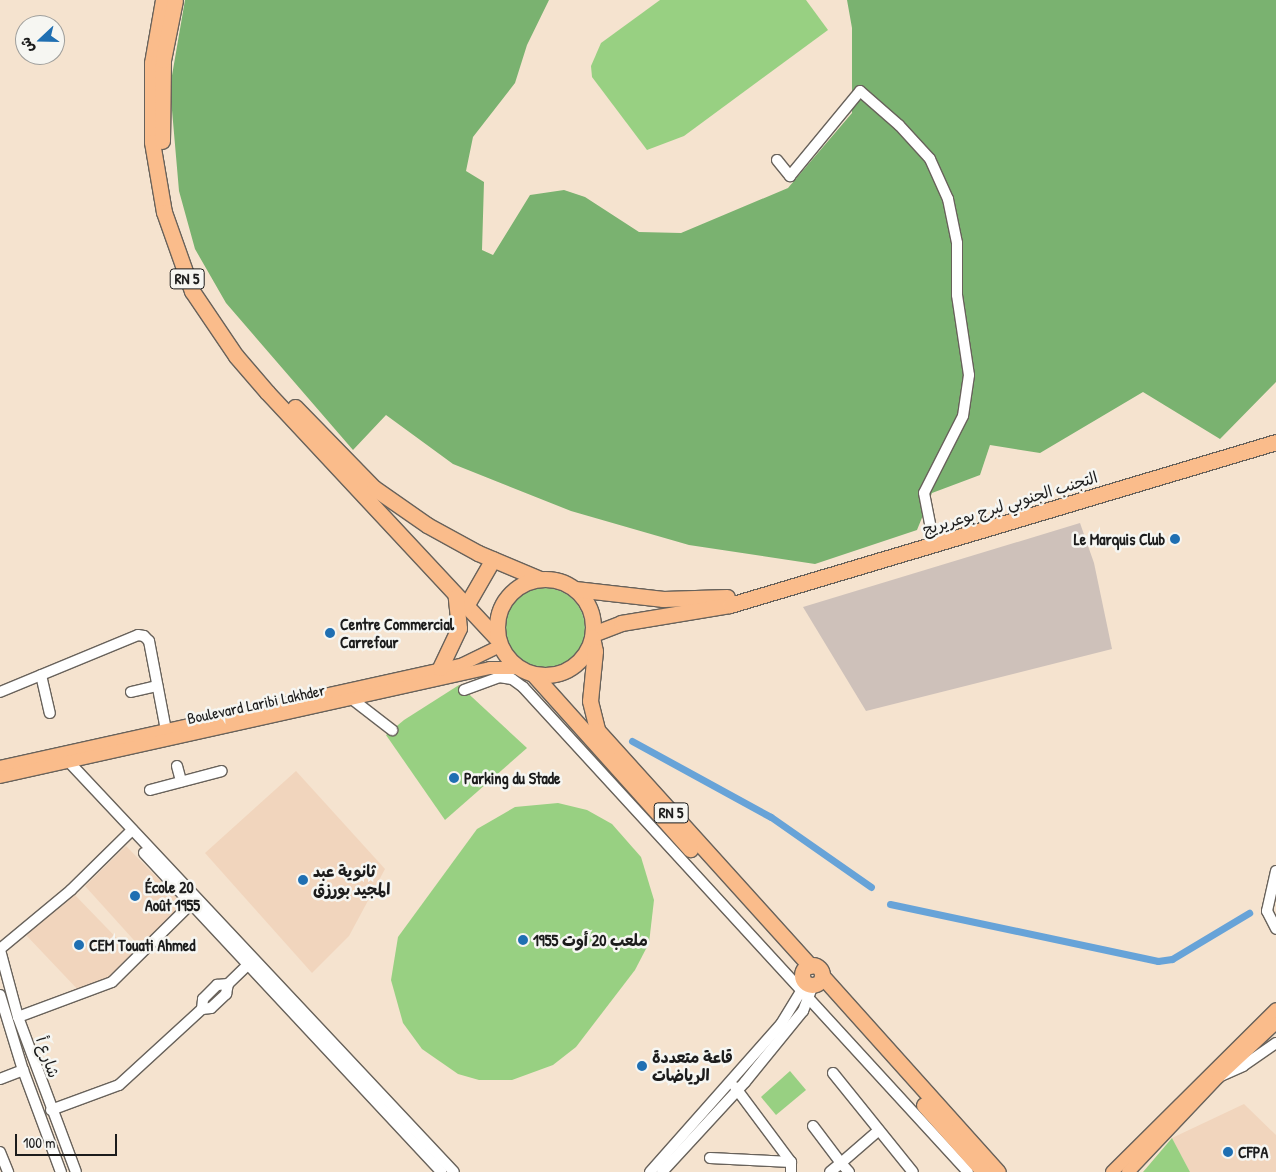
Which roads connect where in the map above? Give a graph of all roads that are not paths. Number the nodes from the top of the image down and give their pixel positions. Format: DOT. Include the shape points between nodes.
graph roads {
  1 [pos="163,0"];
  2 [pos="175,0"];
  3 [pos="777,160"];
  4 [pos="1276,435"];
  5 [pos="1276,442"];
  6 [pos="1276,447"];
  7 [pos="1252,449"];
  8 [pos="370,493"];
  9 [pos="934,544"];
  10 [pos="493,559"];
  11 [pos="540,579"];
  12 [pos="575,589"];
  13 [pos="754,596"];
  14 [pos="460,601"];
  15 [pos="593,636"];
  16 [pos="499,643"];
  17 [pos="440,668"];
  18 [pos="527,672"];
  19 [pos="41,675"];
  20 [pos="157,686"];
  21 [pos="523,687"];
  22 [pos="464,690"];
  23 [pos="0,692"];
  24 [pos="131,692"];
  25 [pos="351,694"];
  26 [pos="50,714"];
  27 [pos="166,730"];
  28 [pos="392,730"];
  29 [pos="64,760"];
  30 [pos="177,766"];
  31 [pos="0,767"];
  32 [pos="222,771"];
  33 [pos="0,777"];
  34 [pos="181,781"];
  35 [pos="150,790"];
  36 [pos="130,832"];
  37 [pos="1276,871"];
  38 [pos="194,900"];
  39 [pos="1276,929"];
  40 [pos="0,949"];
  41 [pos="251,962"];
  42 [pos="810,982"];
  43 [pos="0,994"];
  44 [pos="1276,1009"];
  45 [pos="18,1017"];
  46 [pos="1276,1023"];
  47 [pos="1276,1043"];
  48 [pos="23,1070"];
  49 [pos="833,1074"];
  50 [pos="1218,1077"];
  51 [pos="0,1079"];
  52 [pos="734,1086"];
  53 [pos="51,1110"];
  54 [pos="813,1126"];
  55 [pos="879,1130"];
  56 [pos="0,1152"];
  57 [pos="710,1158"];
  58 [pos="841,1163"];
  59 [pos="791,1167"];
  60 [pos="8,1172"];
  61 [pos="61,1172"];
  62 [pos="76,1172"];
  63 [pos="441,1172"];
  64 [pos="454,1172"];
  65 [pos="650,1172"];
  66 [pos="662,1172"];
  67 [pos="830,1172"];
  68 [pos="849,1172"];
  69 [pos="912,1172"];
  70 [pos="968,1172"];
  71 [pos="984,1172"];
  72 [pos="998,1172"];
  73 [pos="1112,1172"];
  74 [pos="1128,1172"];
  1 -- 8 [label="highway, RN 5" via="152,63 150,111 154,159 164,212 181,266 207,316 236,356"];
  2 -- 8 [label="highway, RN 5" via="163,60 162,139 173,210 192,267 241,348"];
  3 -- 9 [label="street" via="790,176 860,90 899,124 930,159 948,199 957,243 957,295 969,375 963,416 924,493"];
  4 -- 7 [label="street"];
  5 -- 7 [label="highway, التجنب الجنوبي لبرج بوعريريج"];
  6 -- 7 [label="street"];
  7 -- 9 [label="highway, التجنب الجنوبي لبرج بوعريريج"];
  8 -- 10 [label="highway, RN 5"];
  8 -- 14 [label="highway, RN 5" via="412,551"];
  9 -- 13 [label="highway, التجنب الجنوبي لبرج بوعريريج"];
  10 -- 11 [label="highway, RN 5"];
  10 -- 14 [label="highway"];
  11 -- 12 [label="highway" via="560,581"];
  11 -- 16 [label="highway" via="519,586 507,597 498,618"];
  12 -- 13 [label="highway, التجنب الجنوبي لبرج بوعريريج" via="663,599"];
  12 -- 15 [label="highway" via="591,613"];
  13 -- 15 [label="highway, التجنب الجنوبي لبرج بوعريريج" via="730,605 621,623"];
  14 -- 16 [label="highway, RN 5"];
  14 -- 17 [label="highway" via="459,628"];
  15 -- 18 [label="highway" via="586,654 569,670 552,676"];
  15 -- 42 [label="highway, RN 5" via="596,651 590,701 597,730"];
  16 -- 17 [label="main road, Boulevard Laribi Lakhder" via="475,660"];
  16 -- 18 [label="highway"];
  17 -- 25 [label="main road, Boulevard Laribi Lakhder"];
  18 -- 21 [label="highway"];
  18 -- 25 [label="main road, Boulevard Laribi Lakhder" via="494,667"];
  18 -- 42 [label="highway, RN 5"];
  19 -- 20 [label="street" via="138,635 148,641"];
  19 -- 23 [label="street"];
  19 -- 26 [label="street"];
  20 -- 24 [label="street"];
  20 -- 27 [label="street"];
  21 -- 22 [label="street" via="512,679 499,677"];
  21 -- 42 [label="street"];
  25 -- 27 [label="main road, Boulevard Laribi Lakhder"];
  25 -- 28 [label="street"];
  25 -- 29 [label="main road, Boulevard Laribi Lakhder"];
  27 -- 29 [label="main road, Boulevard Laribi Lakhder"];
  29 -- 31 [label="main road, Boulevard Laribi Lakhder"];
  29 -- 33 [label="main road, Boulevard Laribi Lakhder"];
  29 -- 36 [label="street"];
  30 -- 34 [label="street"];
  32 -- 34 [label="street"];
  34 -- 35 [label="street"];
  36 -- 38 [label="street"];
  36 -- 40 [label="street" via="71,890"];
  37 -- 39 [label="street" via="1267,911"];
  38 -- 41 [label="street"];
  38 -- 45 [label="street" via="112,982"];
  40 -- 45 [label="street, شارع أ"];
  41 -- 53 [label="street" via="228,984 217,985 203,999 202,1009 119,1085"];
  41 -- 63 [label="street"];
  41 -- 64 [label="street"];
  42 -- 52 [label="street" via="803,1011"];
  42 -- 70 [label="street"];
  42 -- 71 [label="highway, RN 5"];
  42 -- 72 [label="highway, RN 5"];
  43 -- 48 [label="street, شارع أ"];
  44 -- 73 [label="main road"];
  45 -- 53 [label="street, شارع أ"];
  46 -- 50 [label="main road"];
  47 -- 50 [label="street" via="1243,1066"];
  48 -- 51 [label="street"];
  48 -- 61 [label="street, شارع أ"];
  49 -- 55 [label="street"];
  50 -- 74 [label="main road"];
  52 -- 59 [label="street"];
  52 -- 65 [label="street"];
  52 -- 66 [label="street"];
  53 -- 62 [label="street, شارع أ"];
  54 -- 58 [label="street"];
  55 -- 58 [label="street"];
  55 -- 69 [label="street"];
  56 -- 60 [label="street"];
  57 -- 59 [label="street"];
  58 -- 67 [label="street"];
  58 -- 68 [label="street"];
}
